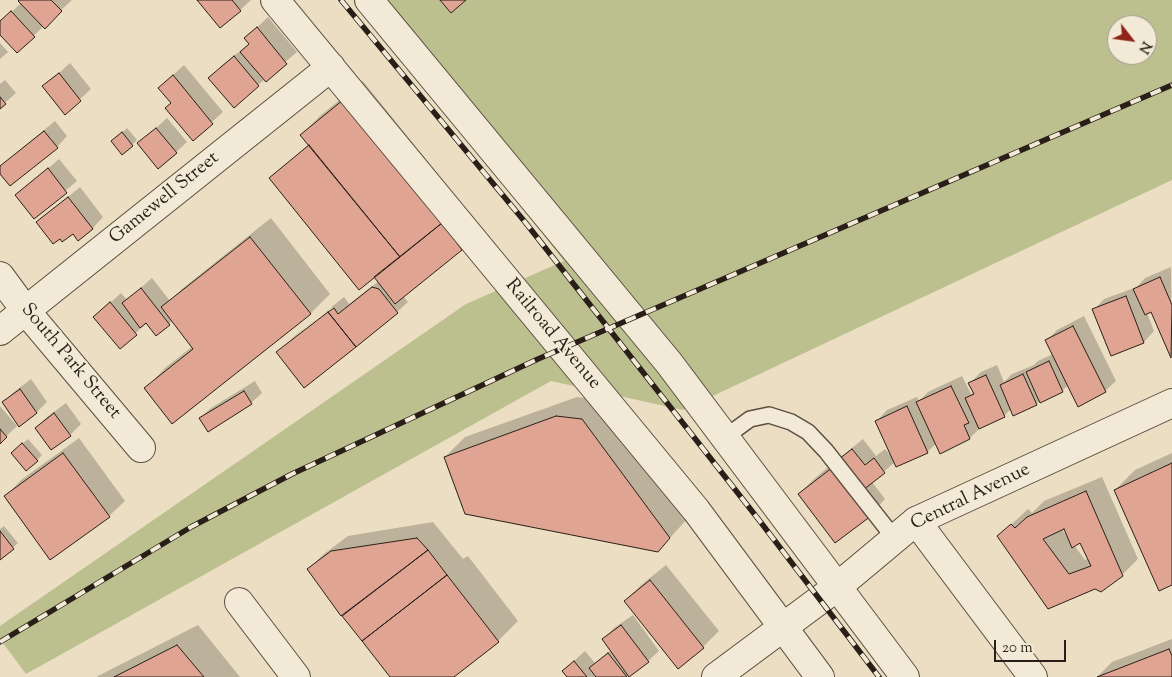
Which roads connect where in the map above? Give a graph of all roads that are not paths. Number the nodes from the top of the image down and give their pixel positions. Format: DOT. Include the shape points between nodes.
graph roads {
  1 [pos="275,0"];
  2 [pos="369,0"];
  3 [pos="331,67"];
  4 [pos="0,276"];
  5 [pos="25,310"];
  6 [pos="0,330"];
  7 [pos="1172,403"];
  8 [pos="724,438"];
  9 [pos="140,448"];
  10 [pos="916,521"];
  11 [pos="895,539"];
  12 [pos="837,587"];
  13 [pos="239,602"];
  14 [pos="782,628"];
  15 [pos="296,677"];
  16 [pos="716,677"];
  17 [pos="820,677"];
  18 [pos="905,677"];
  19 [pos="1033,677"];
  1 -- 3 [label="street, Railroad Avenue"];
  2 -- 8 [label="street" via="668,363"];
  3 -- 5 [label="street, Gamewell Street"];
  3 -- 14 [label="street, Railroad Avenue" via="696,510"];
  4 -- 5 [label="street, South Park Street"];
  5 -- 6 [label="street, Gamewell Street"];
  5 -- 9 [label="street, South Park Street"];
  7 -- 10 [label="street, Central Avenue"];
  8 -- 11 [label="lane" via="750,419 769,415 808,432"];
  8 -- 12 [label="street"];
  10 -- 11 [label="street, Central Avenue"];
  10 -- 19 [label="street"];
  11 -- 12 [label="street, Central Avenue"];
  12 -- 14 [label="street, Central Avenue"];
  12 -- 18 [label="street"];
  13 -- 15 [label="street"];
  14 -- 16 [label="street, Central Avenue"];
  14 -- 17 [label="street, Railroad Avenue"];
}
